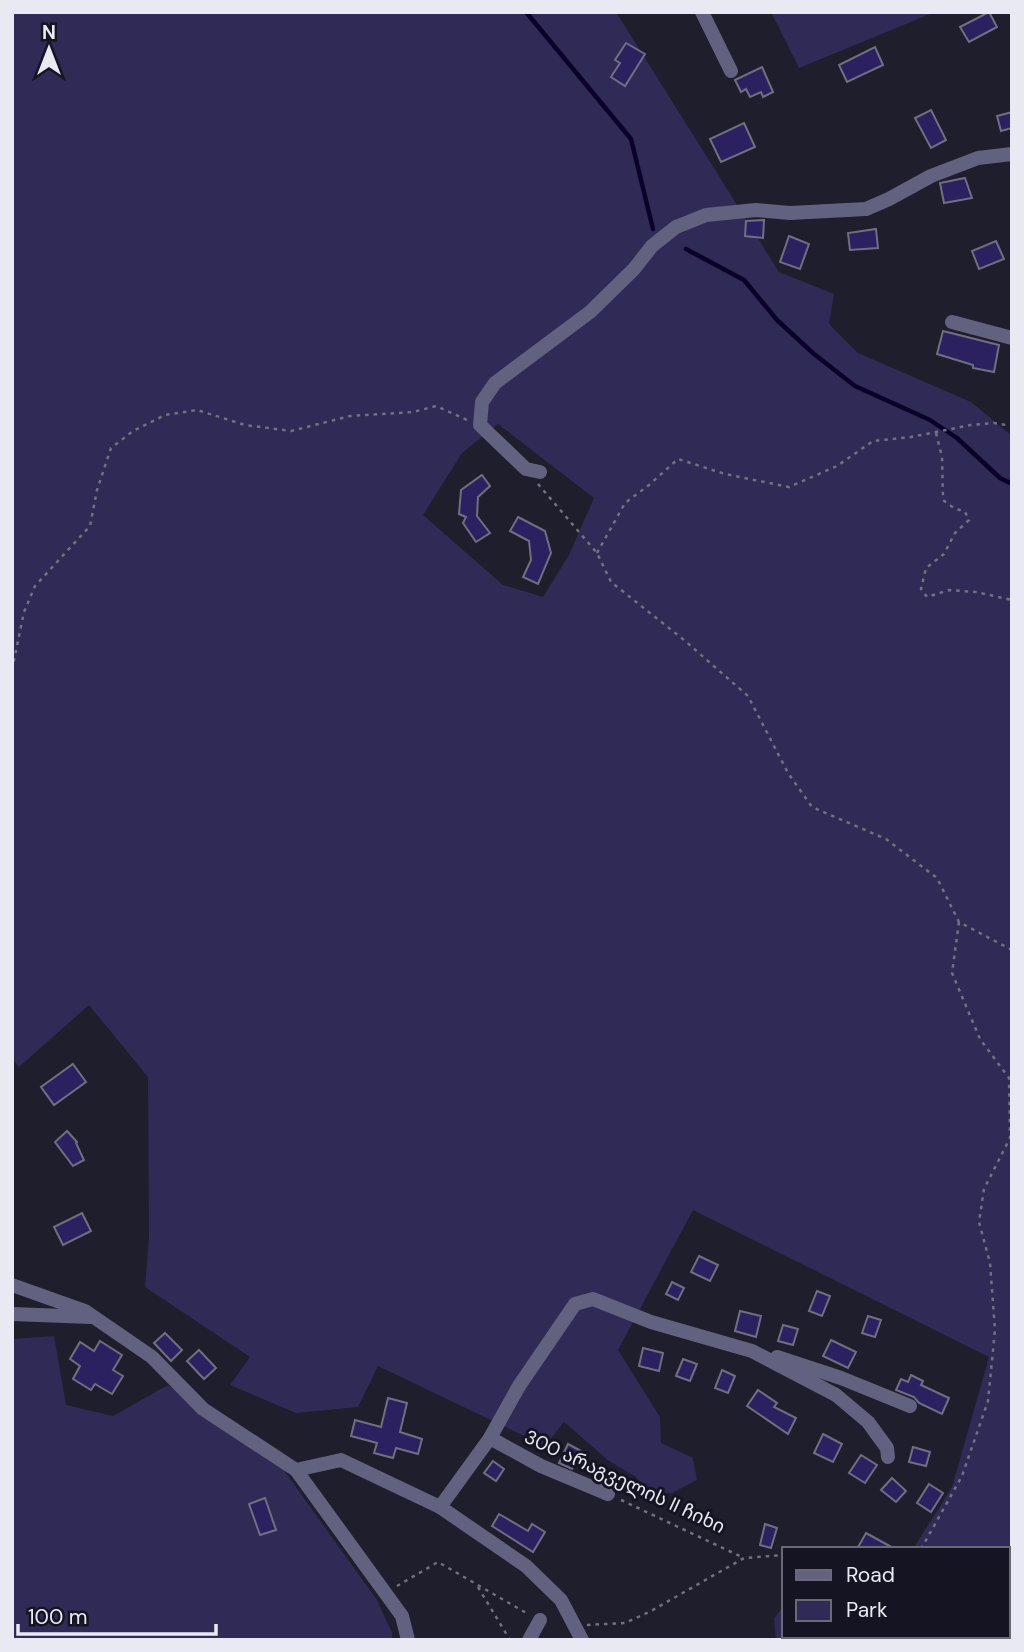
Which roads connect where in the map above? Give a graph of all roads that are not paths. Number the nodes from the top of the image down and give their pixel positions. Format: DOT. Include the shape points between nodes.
graph roads {
  1 [pos="702,12"];
  2 [pos="731,71"];
  3 [pos="1012,154"];
  4 [pos="952,322"];
  5 [pos="1012,338"];
  6 [pos="533,470"];
  7 [pos="12,1285"];
  8 [pos="12,1314"];
  9 [pos="95,1318"];
  10 [pos="752,1351"];
  11 [pos="909,1406"];
  12 [pos="490,1438"];
  13 [pos="888,1457"];
  14 [pos="296,1470"];
  15 [pos="608,1494"];
  16 [pos="440,1507"];
  17 [pos="540,1620"];
  18 [pos="408,1640"];
  19 [pos="529,1640"];
  20 [pos="582,1640"];
  1 -- 2 [label="street"];
  3 -- 6 [label="street" via="978,158 930,176 866,209 756,210 706,215 676,227 590,312 495,383 482,402 480,425"];
  4 -- 5 [label="street"];
  7 -- 9 [label="street"];
  8 -- 9 [label="street"];
  9 -- 14 [label="street" via="152,1357 203,1409"];
  10 -- 11 [label="street" via="793,1361"];
  10 -- 12 [label="street" via="651,1322 593,1299 575,1304"];
  10 -- 13 [label="street" via="836,1395 868,1422 887,1448"];
  12 -- 15 [label="street, 300 არაგველის II ჩიხი"];
  12 -- 16 [label="street"];
  14 -- 16 [label="street" via="341,1460"];
  14 -- 18 [label="street" via="402,1616"];
  16 -- 20 [label="street" via="526,1566 561,1600"];
  17 -- 19 [label="street"];
}
